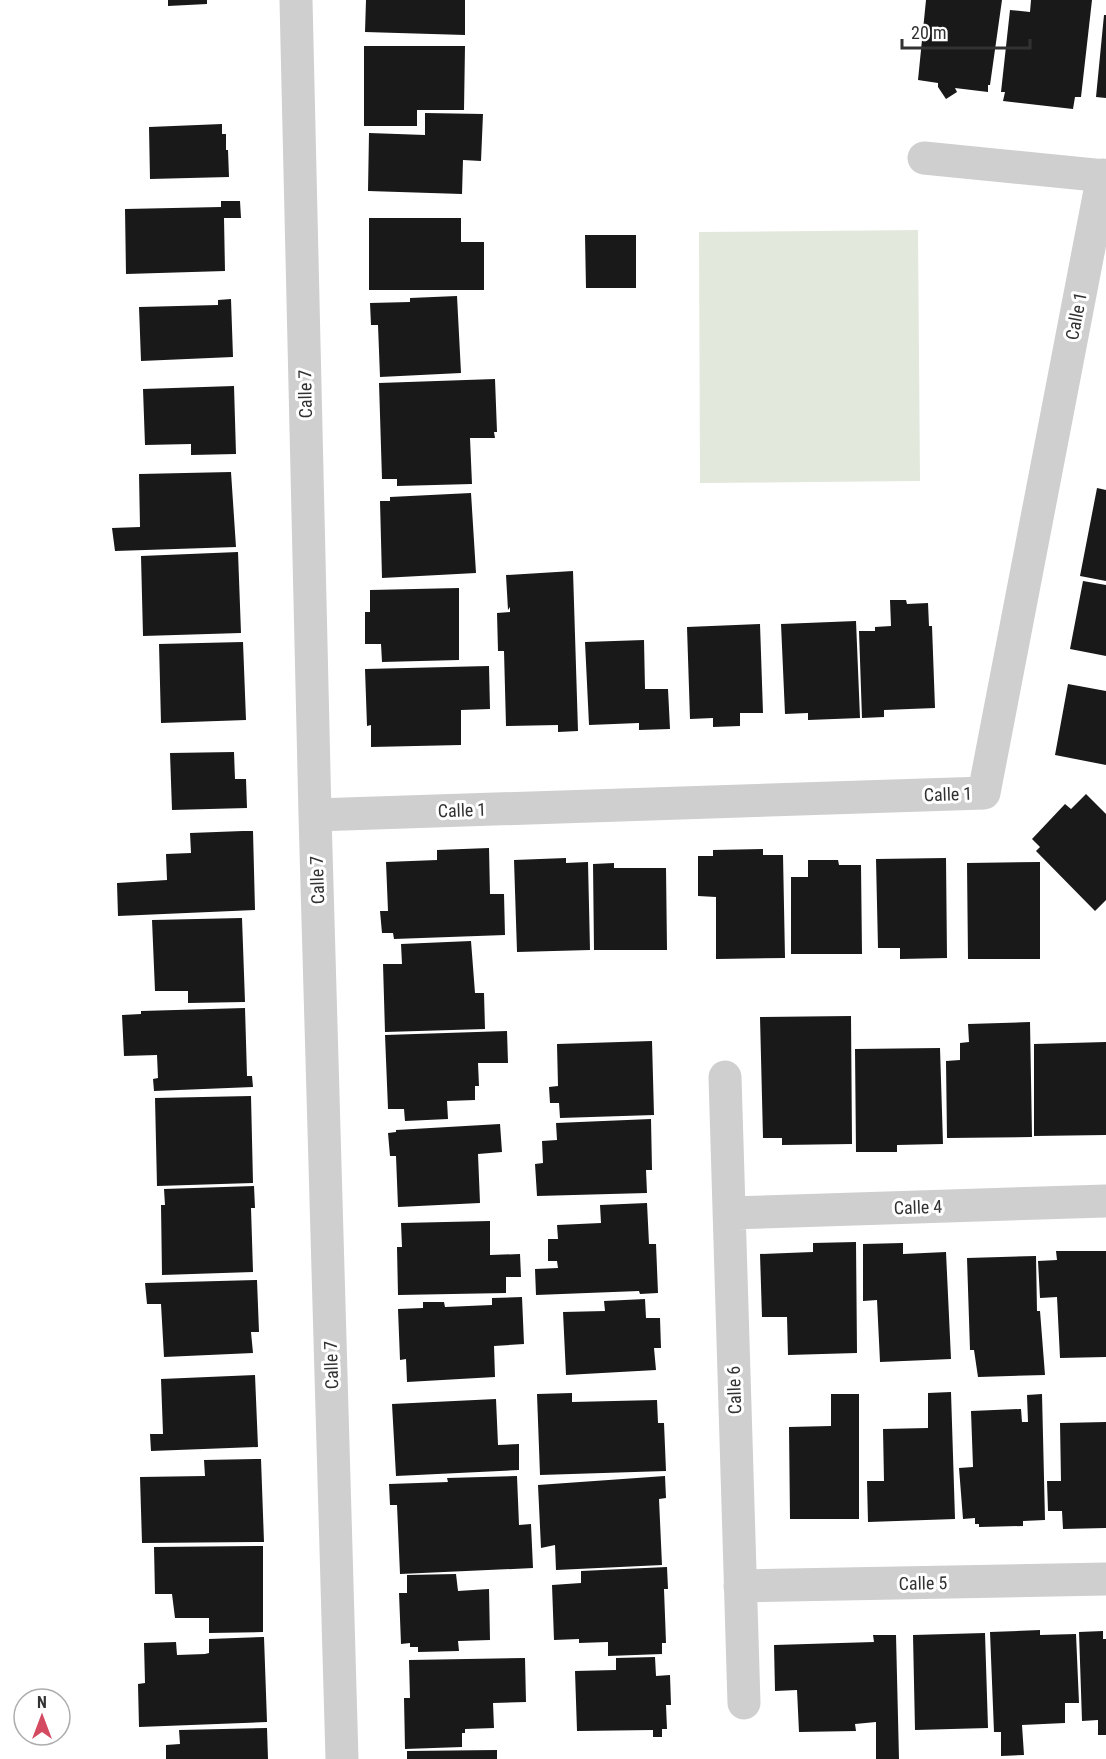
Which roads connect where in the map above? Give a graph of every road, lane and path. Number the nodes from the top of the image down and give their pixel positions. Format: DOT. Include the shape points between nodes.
graph roads {
  1 [pos="296,0"];
  2 [pos="924,158"];
  3 [pos="1104,175"];
  4 [pos="315,815"];
  5 [pos="725,1077"];
  6 [pos="1106,1201"];
  7 [pos="729,1213"];
  8 [pos="1106,1579"];
  9 [pos="740,1586"];
  10 [pos="744,1703"];
  11 [pos="342,1759"];
  1 -- 4 [label="street, Calle 7"];
  2 -- 3 [label="street"];
  3 -- 4 [label="street, Calle 1" via="984,793"];
  4 -- 11 [label="street, Calle 7"];
  5 -- 7 [label="street, Calle 6"];
  6 -- 7 [label="street, Calle 4"];
  7 -- 9 [label="street, Calle 6"];
  8 -- 9 [label="street, Calle 5"];
  9 -- 10 [label="street, Calle 6"];
}
